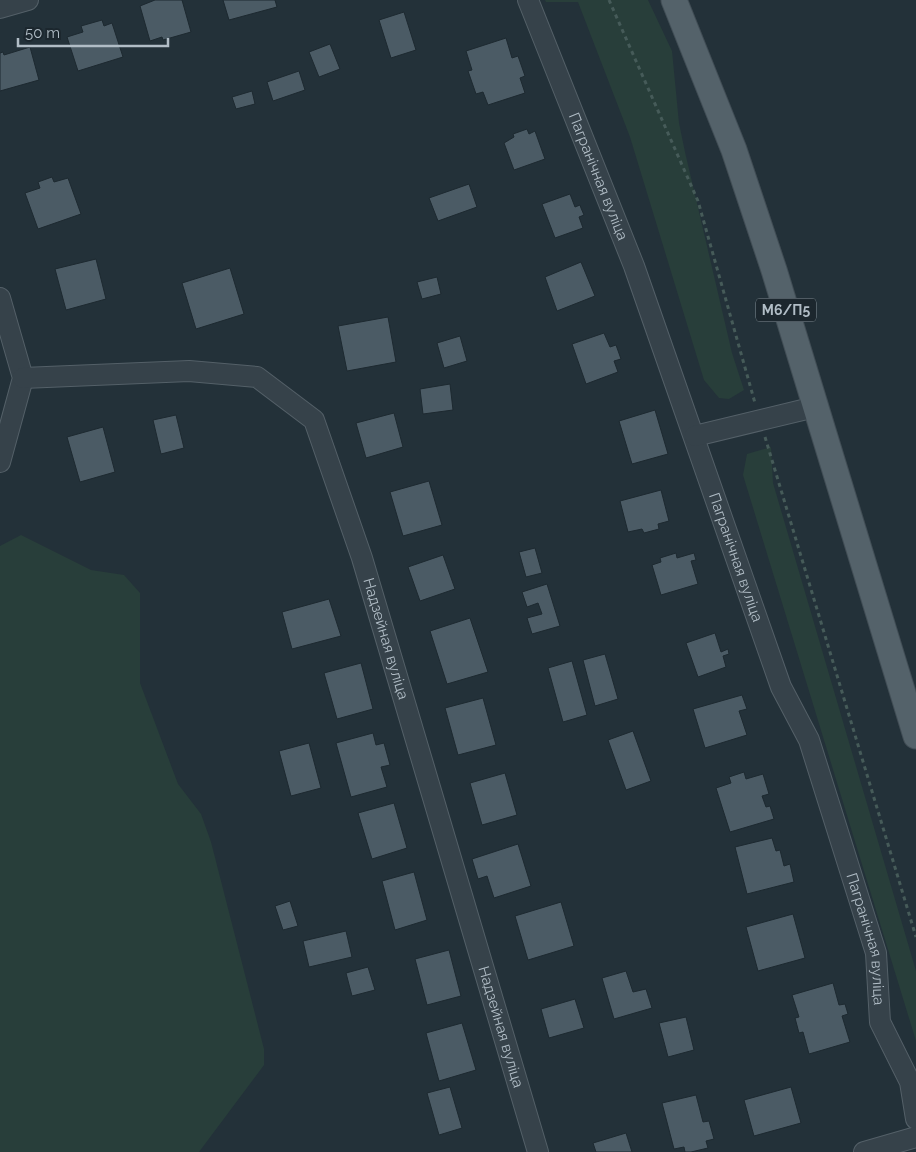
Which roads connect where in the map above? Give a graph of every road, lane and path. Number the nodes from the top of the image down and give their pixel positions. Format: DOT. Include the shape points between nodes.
graph roads {
  1 [pos="28,0"];
  2 [pos="528,0"];
  3 [pos="609,0"];
  4 [pos="674,0"];
  5 [pos="0,8"];
  6 [pos="0,298"];
  7 [pos="23,378"];
  8 [pos="815,407"];
  9 [pos="760,420"];
  10 [pos="696,436"];
  11 [pos="0,462"];
  12 [pos="916,736"];
  13 [pos="916,937"];
  14 [pos="916,1119"];
  15 [pos="916,1136"];
  16 [pos="538,1152"];
  17 [pos="864,1152"];
  1 -- 5 [label="street"];
  2 -- 10 [label="street, Пагранічная вуліца" via="634,266"];
  3 -- 9 [label="path" via="698,201"];
  4 -- 8 [label="main road, М6/П5" via="734,150"];
  6 -- 7 [label="street"];
  7 -- 11 [label="street"];
  7 -- 16 [label="street, Надзейная вуліца" via="189,371 257,377 314,420 362,558"];
  8 -- 9 [label="street"];
  8 -- 12 [label="main road, М6/П5"];
  9 -- 10 [label="street"];
  9 -- 13 [label="path"];
  10 -- 14 [label="street, Пагранічная вуліца" via="781,687 812,750 876,952 880,1022 910,1082"];
  15 -- 17 [label="street"];
}
